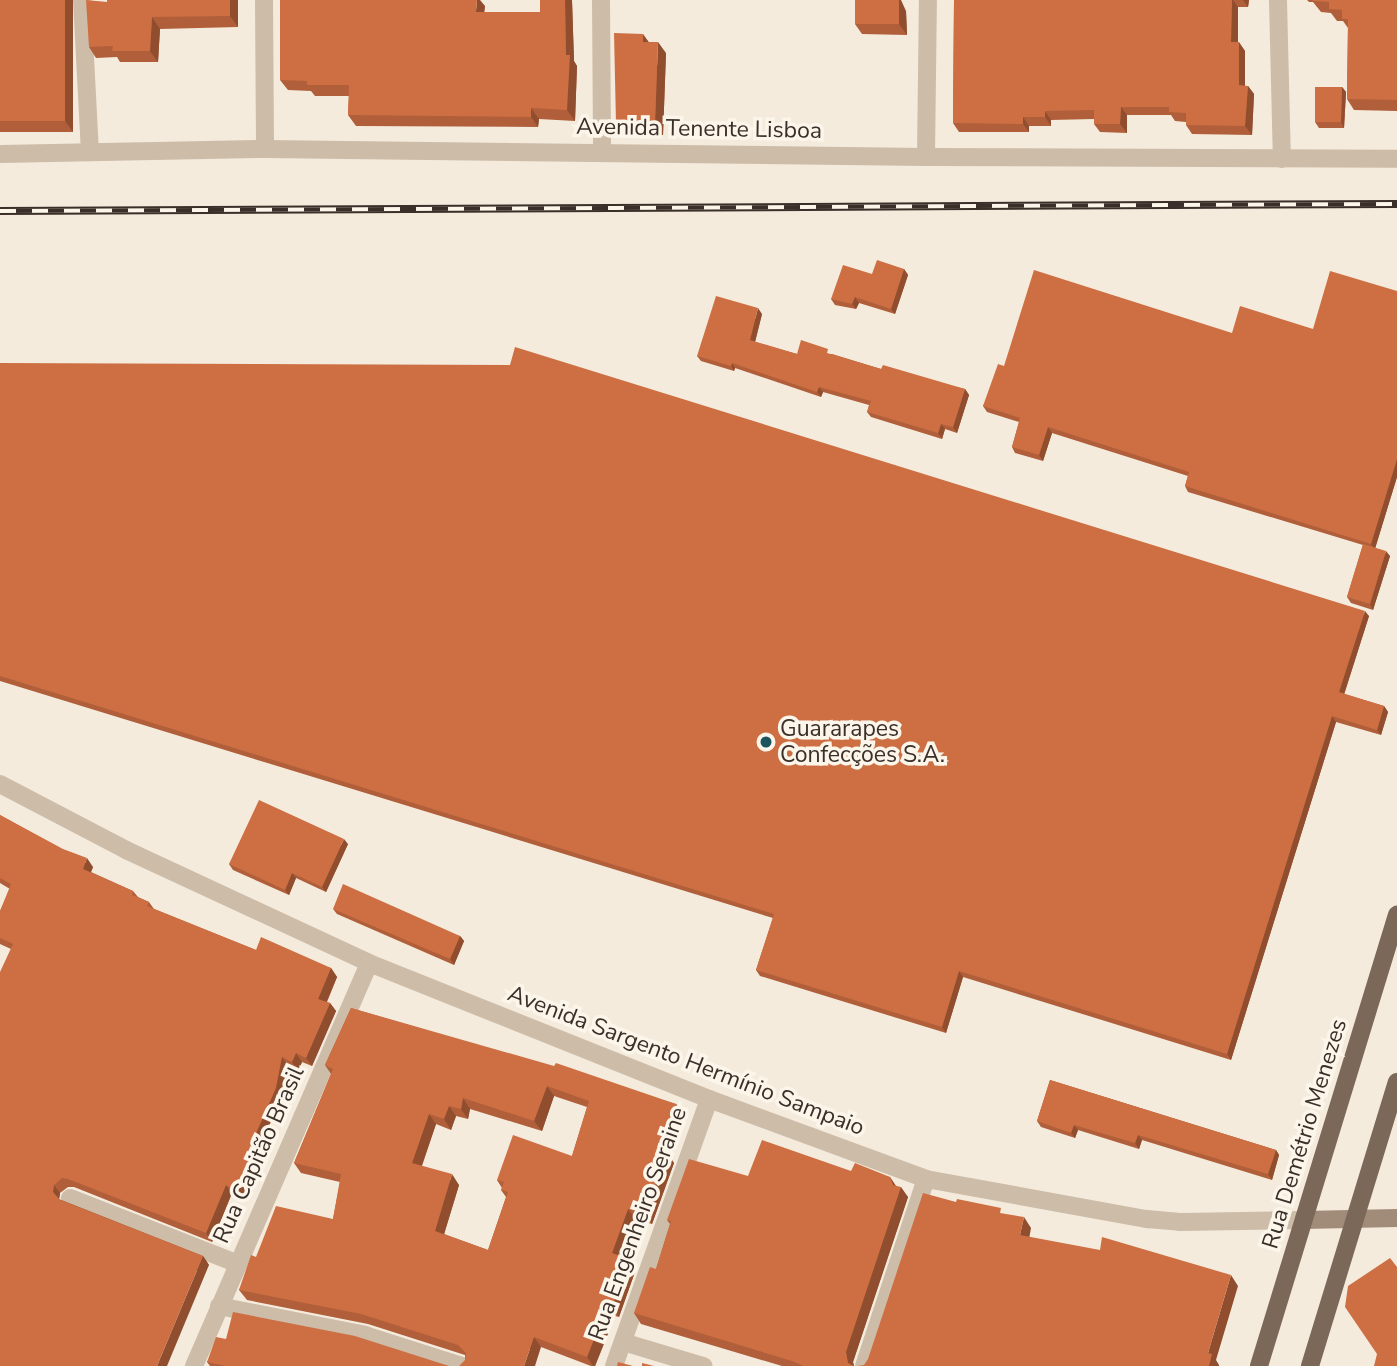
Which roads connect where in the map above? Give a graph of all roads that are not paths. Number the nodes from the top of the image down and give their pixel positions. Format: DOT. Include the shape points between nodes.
graph roads {
  1 [pos="82,0"];
  2 [pos="264,0"];
  3 [pos="601,0"];
  4 [pos="928,0"];
  5 [pos="1278,0"];
  6 [pos="265,149"];
  7 [pos="602,151"];
  8 [pos="90,152"];
  9 [pos="0,154"];
  10 [pos="926,157"];
  11 [pos="1282,159"];
  12 [pos="1397,159"];
  13 [pos="0,784"];
  14 [pos="1397,915"];
  15 [pos="369,963"];
  16 [pos="1397,1082"];
  17 [pos="709,1099"];
  18 [pos="926,1179"];
  19 [pos="70,1198"];
  20 [pos="1397,1218"];
  21 [pos="1356,1219"];
  22 [pos="1304,1220"];
  23 [pos="238,1264"];
  24 [pos="219,1306"];
  25 [pos="622,1342"];
  26 [pos="194,1366"];
  27 [pos="462,1366"];
  28 [pos="614,1366"];
  29 [pos="703,1366"];
  30 [pos="864,1366"];
  31 [pos="1259,1366"];
  32 [pos="1310,1366"];
  1 -- 8 [label="street"];
  2 -- 6 [label="street"];
  3 -- 7 [label="street"];
  4 -- 10 [label="street"];
  5 -- 11 [label="street"];
  6 -- 7 [label="street, Avenida Tenente Lisboa"];
  6 -- 8 [label="street, Avenida Tenente Lisboa"];
  7 -- 10 [label="street, Avenida Tenente Lisboa"];
  8 -- 9 [label="street, Avenida Tenente Lisboa"];
  10 -- 11 [label="street, Avenida Tenente Lisboa"];
  11 -- 12 [label="street, Avenida Tenente Lisboa"];
  13 -- 15 [label="street, Avenida Sargento Hermínio Sampaio" via="126,850"];
  14 -- 22 [label="main road, Rua Demétrio Menezes"];
  15 -- 17 [label="street, Avenida Sargento Hermínio Sampaio"];
  15 -- 23 [label="street, Rua Capitão Brasil"];
  16 -- 21 [label="main road"];
  17 -- 18 [label="street, Avenida Sargento Hermínio Sampaio"];
  17 -- 25 [label="street, Rua Engenheiro Seraine"];
  18 -- 22 [label="street, Avenida Sargento Hermínio Sampaio" via="1158,1220"];
  18 -- 30 [label="street"];
  19 -- 23 [label="street"];
  20 -- 21 [label="main road, Avenida Sargento Hermínio Sampaio"];
  21 -- 22 [label="main road, Avenida Sargento Hermínio Sampaio"];
  21 -- 32 [label="main road"];
  22 -- 31 [label="main road, Rua Demétrio Menezes"];
  23 -- 24 [label="street, Rua Capitão Brasil"];
  24 -- 26 [label="street, Rua Capitão Brasil"];
  24 -- 27 [label="street" via="365,1335"];
  25 -- 28 [label="street, Rua Engenheiro Seraine"];
  25 -- 29 [label="street"];
}
